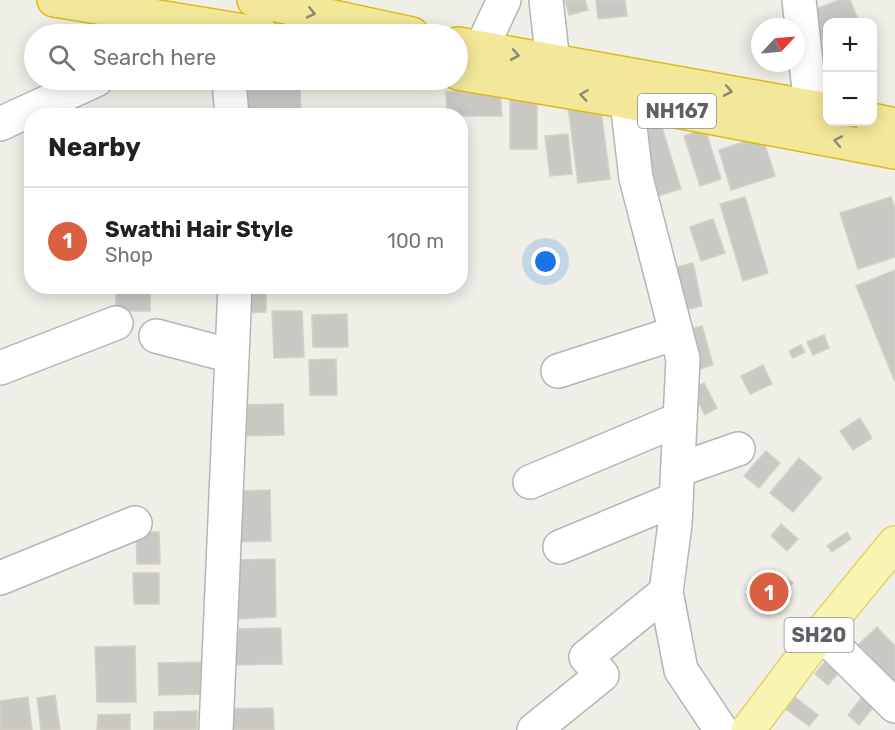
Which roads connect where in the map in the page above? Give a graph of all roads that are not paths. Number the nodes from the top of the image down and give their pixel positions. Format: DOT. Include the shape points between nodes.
graph roads {
  1 [pos="54,0"];
  2 [pos="254,0"];
  3 [pos="504,0"];
  4 [pos="546,0"];
  5 [pos="799,0"];
  6 [pos="160,8"];
  7 [pos="205,24"];
  8 [pos="366,24"];
  9 [pos="469,46"];
  10 [pos="553,62"];
  11 [pos="468,75"];
  12 [pos="74,90"];
  13 [pos="230,90"];
  14 [pos="627,102"];
  15 [pos="35,108"];
  16 [pos="231,108"];
  17 [pos="819,109"];
  18 [pos="24,113"];
  19 [pos="877,121"];
  20 [pos="0,124"];
  21 [pos="895,125"];
  22 [pos="895,152"];
  23 [pos="235,294"];
  24 [pos="116,323"];
  25 [pos="676,333"];
  26 [pos="156,336"];
  27 [pos="232,357"];
  28 [pos="0,368"];
  29 [pos="558,371"];
  30 [pos="680,419"];
  31 [pos="738,449"];
  32 [pos="530,482"];
  33 [pos="677,484"];
  34 [pos="135,523"];
  35 [pos="895,543"];
  36 [pos="560,546"];
  37 [pos="0,578"];
  38 [pos="666,592"];
  39 [pos="821,633"];
  40 [pos="895,706"];
  41 [pos="216,730"];
  42 [pos="534,730"];
  43 [pos="722,730"];
  44 [pos="748,730"];
  1 -- 6 [label="highway"];
  2 -- 8 [label="highway, one-way"];
  3 -- 9 [label="street"];
  4 -- 10 [label="street"];
  5 -- 17 [label="street"];
  6 -- 7 [label="highway"];
  9 -- 10 [label="highway, NH167, one-way"];
  10 -- 17 [label="highway, NH167, one-way"];
  14 -- 11 [label="highway, NH167, one-way"];
  12 -- 15 [label="street"];
  13 -- 16 [label="street"];
  22 -- 14 [label="highway, NH167, one-way"];
  14 -- 25 [label="street" via="636,178"];
  18 -- 20 [label="street"];
  19 -- 21 [label="highway"];
  23 -- 27 [label="street"];
  24 -- 28 [label="street"];
  25 -- 29 [label="street"];
  25 -- 30 [label="street" via="683,359"];
  26 -- 27 [label="street"];
  27 -- 41 [label="street"];
  30 -- 32 [label="street"];
  30 -- 33 [label="street"];
  31 -- 33 [label="street"];
  33 -- 36 [label="street"];
  33 -- 38 [label="street"];
  34 -- 37 [label="street"];
  35 -- 39 [label="main road, SH20"];
  38 -- 42 [label="street" via="586,657 602,675"];
  38 -- 43 [label="street" via="681,670"];
  39 -- 40 [label="street"];
  39 -- 44 [label="main road, SH20"];
}
